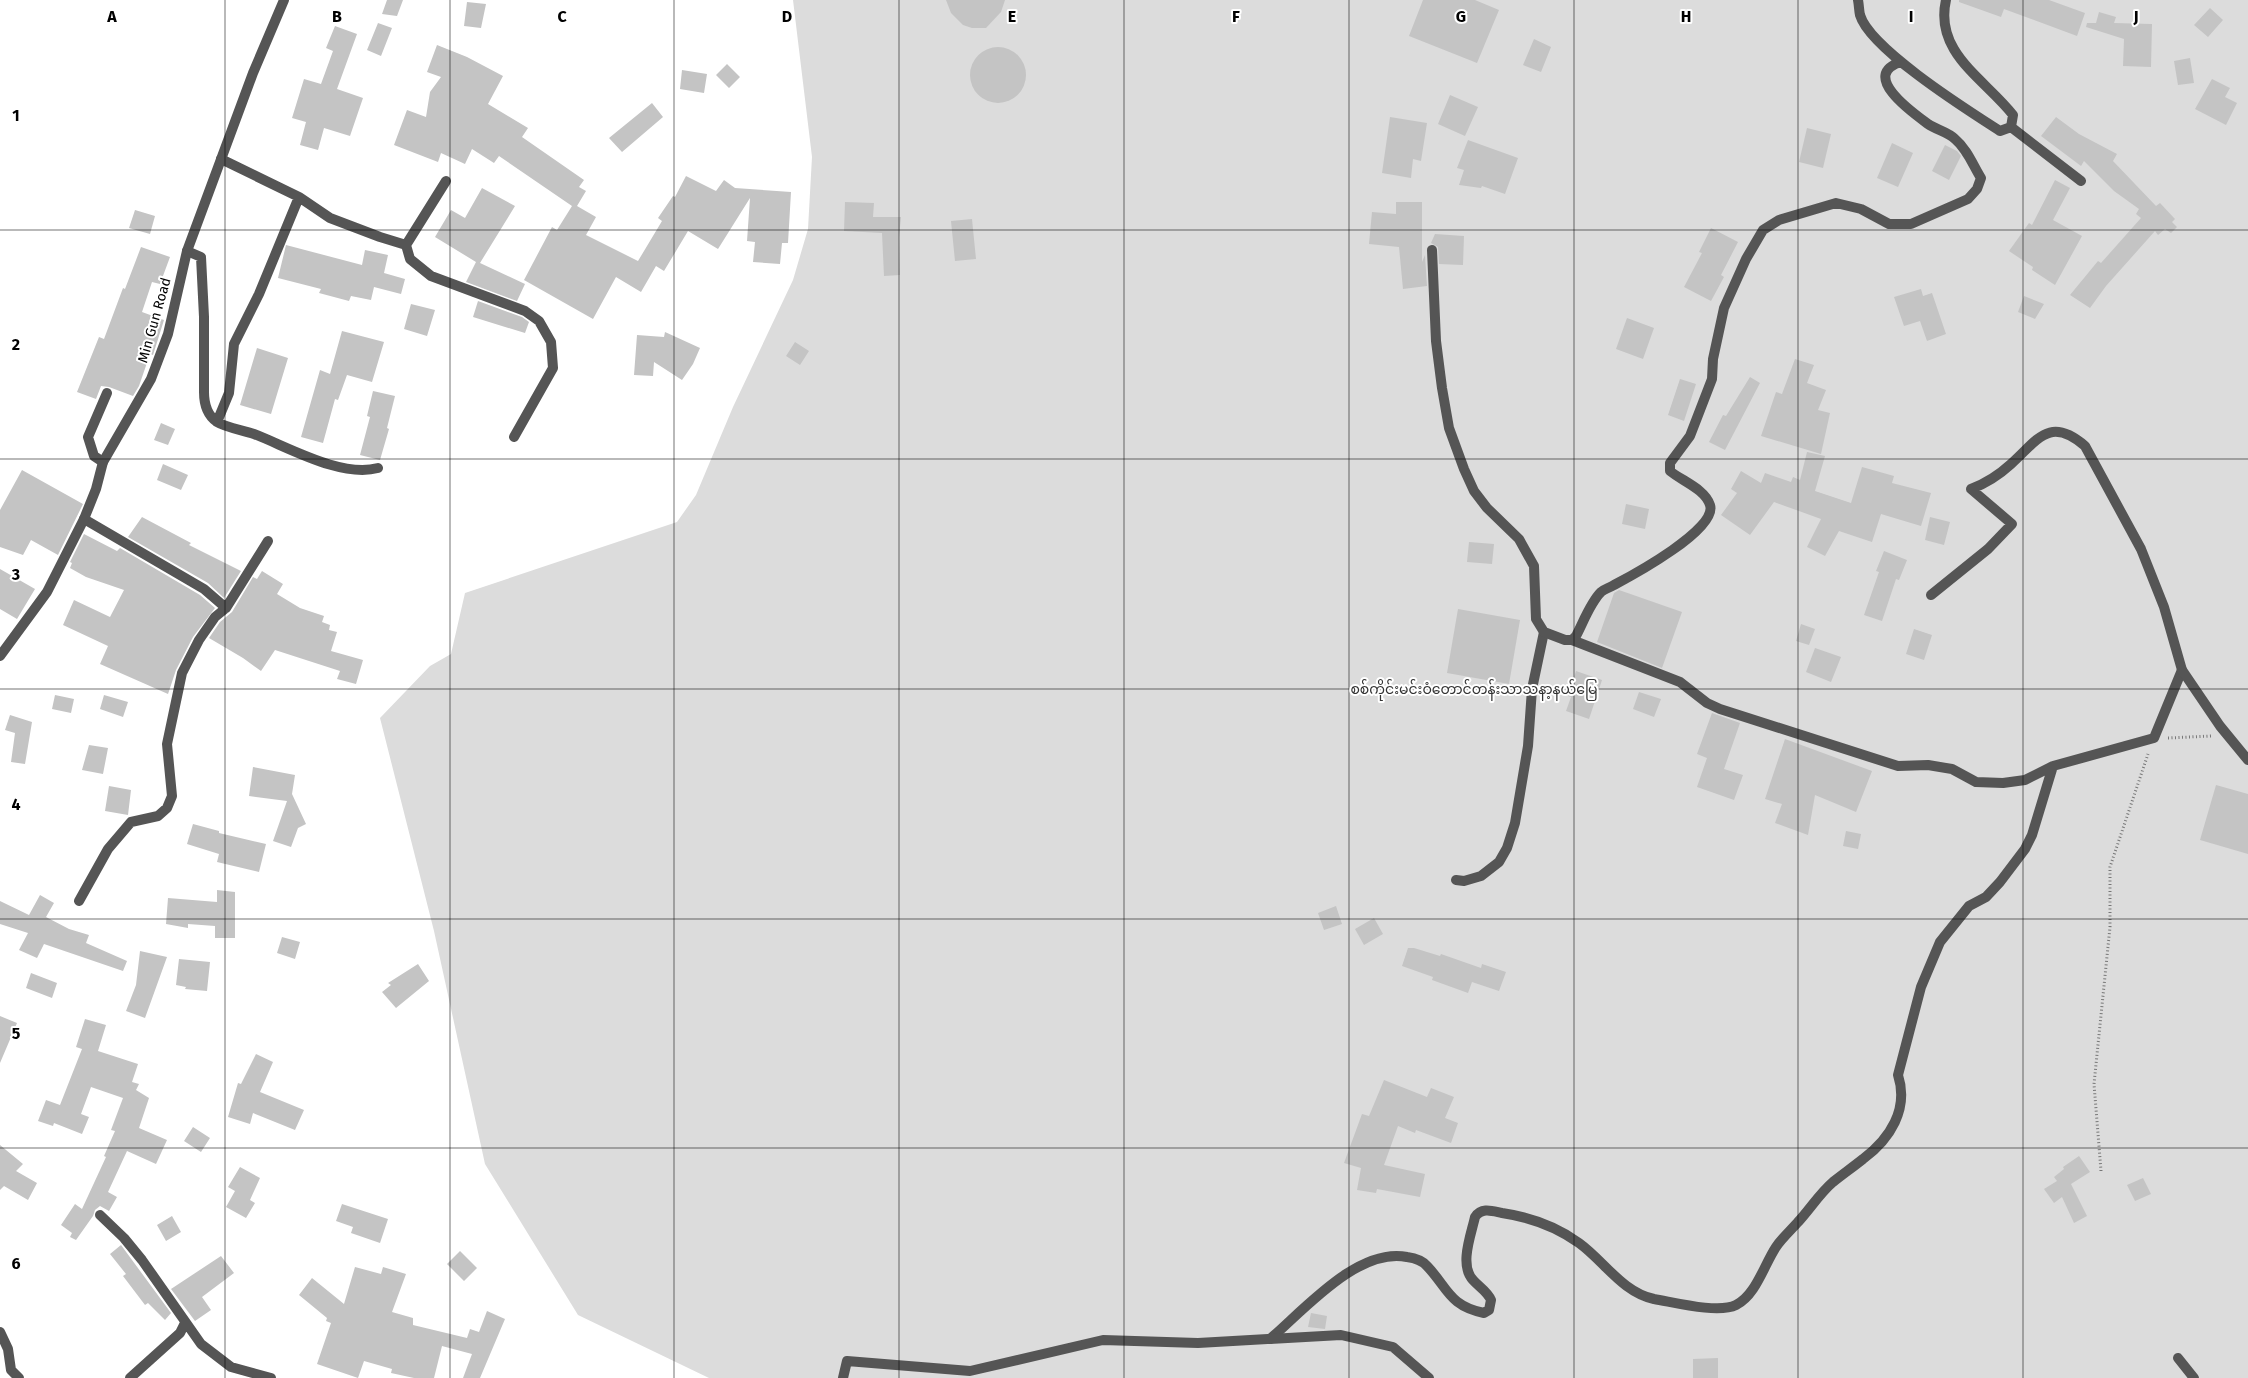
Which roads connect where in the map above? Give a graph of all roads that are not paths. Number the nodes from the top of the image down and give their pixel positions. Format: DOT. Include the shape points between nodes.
graph roads {
  1 [pos="284,0"];
  2 [pos="1858,0"];
  3 [pos="1946,0"];
  4 [pos="1901,62"];
  5 [pos="2011,127"];
  6 [pos="221,158"];
  7 [pos="446,180"];
  8 [pos="2081,182"];
  9 [pos="299,197"];
  10 [pos="406,245"];
  11 [pos="1432,250"];
  12 [pos="187,251"];
  13 [pos="107,393"];
  14 [pos="218,422"];
  15 [pos="514,436"];
  16 [pos="103,462"];
  17 [pos="378,468"];
  18 [pos="84,520"];
  19 [pos="268,541"];
  20 [pos="1931,595"];
  21 [pos="226,608"];
  22 [pos="1544,632"];
  23 [pos="1572,640"];
  24 [pos="0,656"];
  25 [pos="2182,670"];
  26 [pos="2248,760"];
  27 [pos="2053,766"];
  28 [pos="1456,880"];
  29 [pos="79,901"];
  30 [pos="100,1215"];
  31 [pos="185,1323"];
  32 [pos="0,1332"];
  33 [pos="1270,1339"];
  34 [pos="2178,1358"];
  35 [pos="19,1378"];
  36 [pos="130,1378"];
  37 [pos="271,1378"];
  38 [pos="843,1378"];
  39 [pos="1428,1378"];
  40 [pos="2194,1378"];
  1 -- 6 [label="street, Min Gun Road"];
  2 -- 4 [label="street" via="1860,17"];
  3 -- 5 [label="street" via="1944,22 1951,47 2013,115"];
  4 -- 5 [label="street" via="2000,131"];
  4 -- 23 [label="street" via="1886,73 1889,90 1930,125 1955,138 1981,178 1977,189 1968,199 1911,224 1889,224 1862,209 1836,203 1779,220 1763,230 1724,308 1707,395 1690,436 1670,463 1670,471 1702,493 1711,506 1711,512 1703,527 1689,538 1598,594"];
  5 -- 8 [label="street"];
  6 -- 9 [label="street"];
  6 -- 12 [label="street, Min Gun Road"];
  7 -- 10 [label="street"];
  9 -- 10 [label="street" via="330,218"];
  9 -- 14 [label="street" via="259,294 234,344 230,393"];
  10 -- 15 [label="street" via="410,259 431,276 525,311 539,321 551,342 553,368"];
  11 -- 22 [label="street" via="1436,341 1449,428 1474,491 1519,539 1534,566 1536,619"];
  12 -- 14 [label="street" via="200,257 204,403"];
  12 -- 16 [label="street, Min Gun Road" via="168,334 151,378"];
  13 -- 16 [label="street" via="88,437 94,456"];
  14 -- 17 [label="street" via="317,461 359,470"];
  16 -- 18 [label="street, Min Gun Road"];
  18 -- 21 [label="street" via="204,589"];
  18 -- 24 [label="street, Min Gun Road" via="47,592"];
  19 -- 21 [label="street"];
  20 -- 25 [label="street" via="1988,549 2012,524 1971,489 1992,480 2039,436 2056,432 2073,436 2085,446 2141,549 2164,607"];
  21 -- 29 [label="street" via="215,617 182,673 167,744 172,796 167,808 158,816 131,822 108,849"];
  22 -- 23 [label="street"];
  22 -- 28 [label="street" via="1532,689 1528,746 1515,823 1507,848 1499,862 1481,876"];
  23 -- 27 [label="street" via="1680,682 1720,709 1898,766 1928,765 1952,769 1976,782 2003,783 2026,780"];
  25 -- 26 [label="street"];
  25 -- 27 [label="street" via="2154,738"];
  27 -- 33 [label="street" via="2025,849 2000,882 1986,897 1969,906 1940,942 1921,987 1898,1075 1902,1102 1892,1130 1873,1152 1832,1183 1776,1246 1742,1302 1718,1308 1636,1293 1567,1235 1522,1216 1485,1210 1475,1217 1466,1271 1489,1295 1489,1310 1484,1313 1456,1300 1426,1264 1417,1259 1388,1257 1370,1261 1337,1282"];
  30 -- 31 [label="street" via="142,1260"];
  31 -- 36 [label="street" via="180,1333"];
  31 -- 37 [label="street" via="201,1344 231,1367"];
  32 -- 35 [label="street" via="8,1349 11,1370"];
  33 -- 38 [label="street" via="1198,1343 1103,1340 970,1371 847,1361"];
  33 -- 39 [label="street" via="1340,1335 1393,1347"];
  34 -- 40 [label="street"];
}
